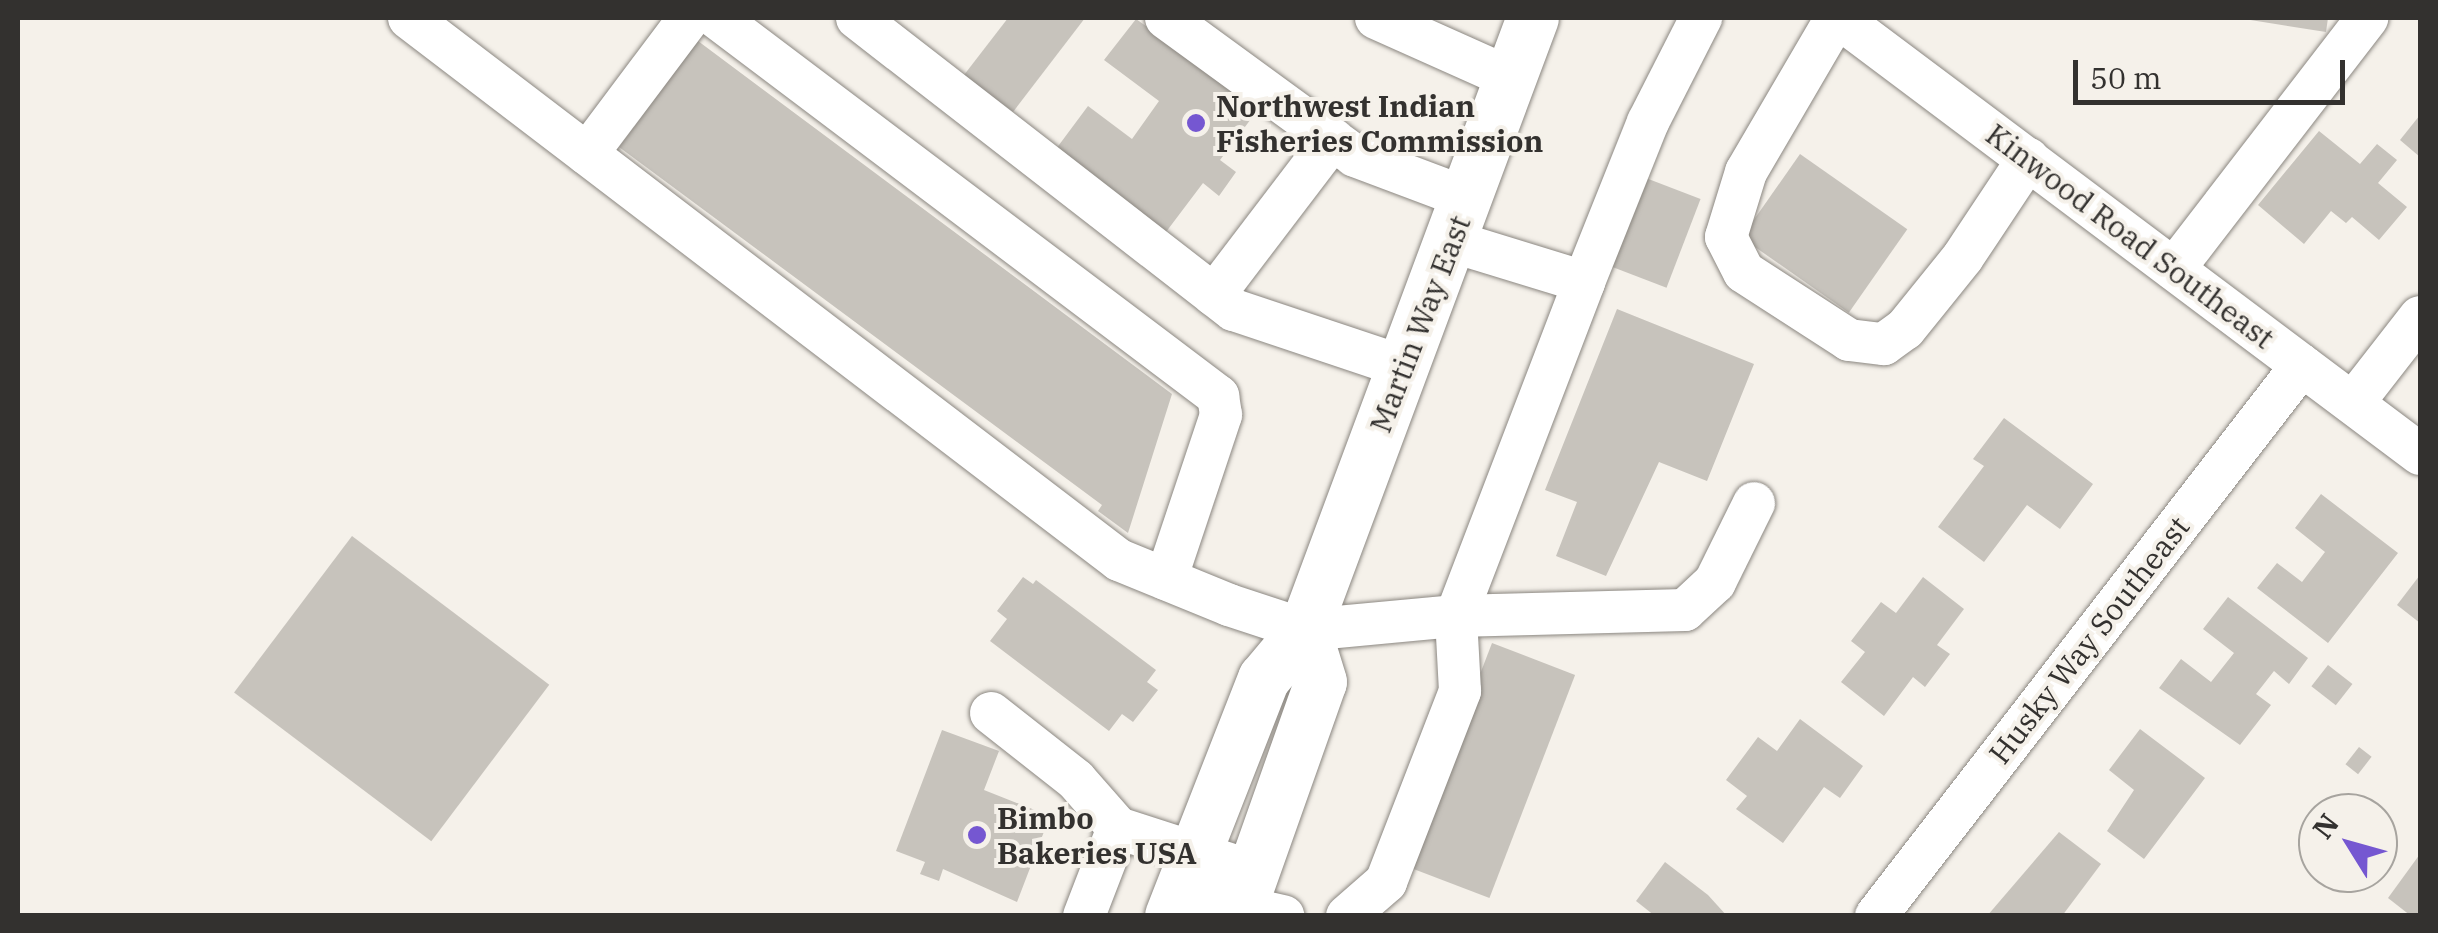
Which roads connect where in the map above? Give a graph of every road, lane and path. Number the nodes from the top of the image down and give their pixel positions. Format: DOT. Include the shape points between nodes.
graph roads {
  1 [pos="408,18"];
  2 [pos="690,18"];
  3 [pos="717,18"];
  4 [pos="857,18"];
  5 [pos="1166,18"];
  6 [pos="1376,18"];
  7 [pos="1533,18"];
  8 [pos="1701,18"];
  9 [pos="1838,18"];
  10 [pos="2367,18"];
  11 [pos="1884,30"];
  12 [pos="1510,78"];
  13 [pos="1333,139"];
  14 [pos="587,154"];
  15 [pos="2028,159"];
  16 [pos="1460,220"];
  17 [pos="2174,269"];
  18 [pos="1584,282"];
  19 [pos="1214,295"];
  20 [pos="2420,317"];
  21 [pos="2302,365"];
  22 [pos="1404,366"];
  23 [pos="2353,403"];
  24 [pos="2420,454"];
  25 [pos="1754,504"];
  26 [pos="1166,578"];
  27 [pos="1456,616"];
  28 [pos="1304,630"];
  29 [pos="991,713"];
  30 [pos="1118,828"];
  31 [pos="1182,888"];
  32 [pos="1254,903"];
  33 [pos="1084,916"];
  34 [pos="1347,916"];
  35 [pos="1876,916"];
  1 -- 14 [label="street"];
  2 -- 14 [label="street"];
  3 -- 26 [label="street" via="1218,396 1222,415"];
  4 -- 19 [label="street"];
  5 -- 13 [label="street"];
  6 -- 12 [label="street"];
  7 -- 12 [label="main road, Martin Way East"];
  8 -- 18 [label="street" via="1648,122"];
  9 -- 11 [label="street, Kinwood Road Southeast"];
  9 -- 15 [label="street" via="1746,172 1726,237 1744,272 1849,340 1884,344 1905,329 1963,257"];
  10 -- 17 [label="street"];
  11 -- 15 [label="street, Kinwood Road Southeast"];
  12 -- 16 [label="main road, Martin Way East"];
  13 -- 16 [label="street"];
  13 -- 19 [label="street"];
  14 -- 26 [label="street" via="1119,560"];
  15 -- 17 [label="street, Kinwood Road Southeast"];
  16 -- 18 [label="street"];
  16 -- 22 [label="main road, Martin Way East"];
  17 -- 21 [label="street, Kinwood Road Southeast"];
  18 -- 27 [label="street"];
  19 -- 22 [label="street" via="1234,310"];
  20 -- 23 [label="street"];
  21 -- 23 [label="street, Kinwood Road Southeast"];
  21 -- 35 [label="street, Husky Way Southeast"];
  22 -- 28 [label="main road, Martin Way East"];
  23 -- 24 [label="street, Kinwood Road Southeast"];
  25 -- 27 [label="street" via="1715,582 1685,610"];
  26 -- 28 [label="street"];
  27 -- 28 [label="street"];
  27 -- 34 [label="street" via="1460,691 1386,882"];
  28 -- 31 [label="main road, Martin Way East" via="1264,678"];
  28 -- 32 [label="main road" via="1321,682"];
  29 -- 30 [label="street" via="1076,780"];
  30 -- 31 [label="street"];
  30 -- 33 [label="street"];
  31 -- 32 [label="street"];
}
